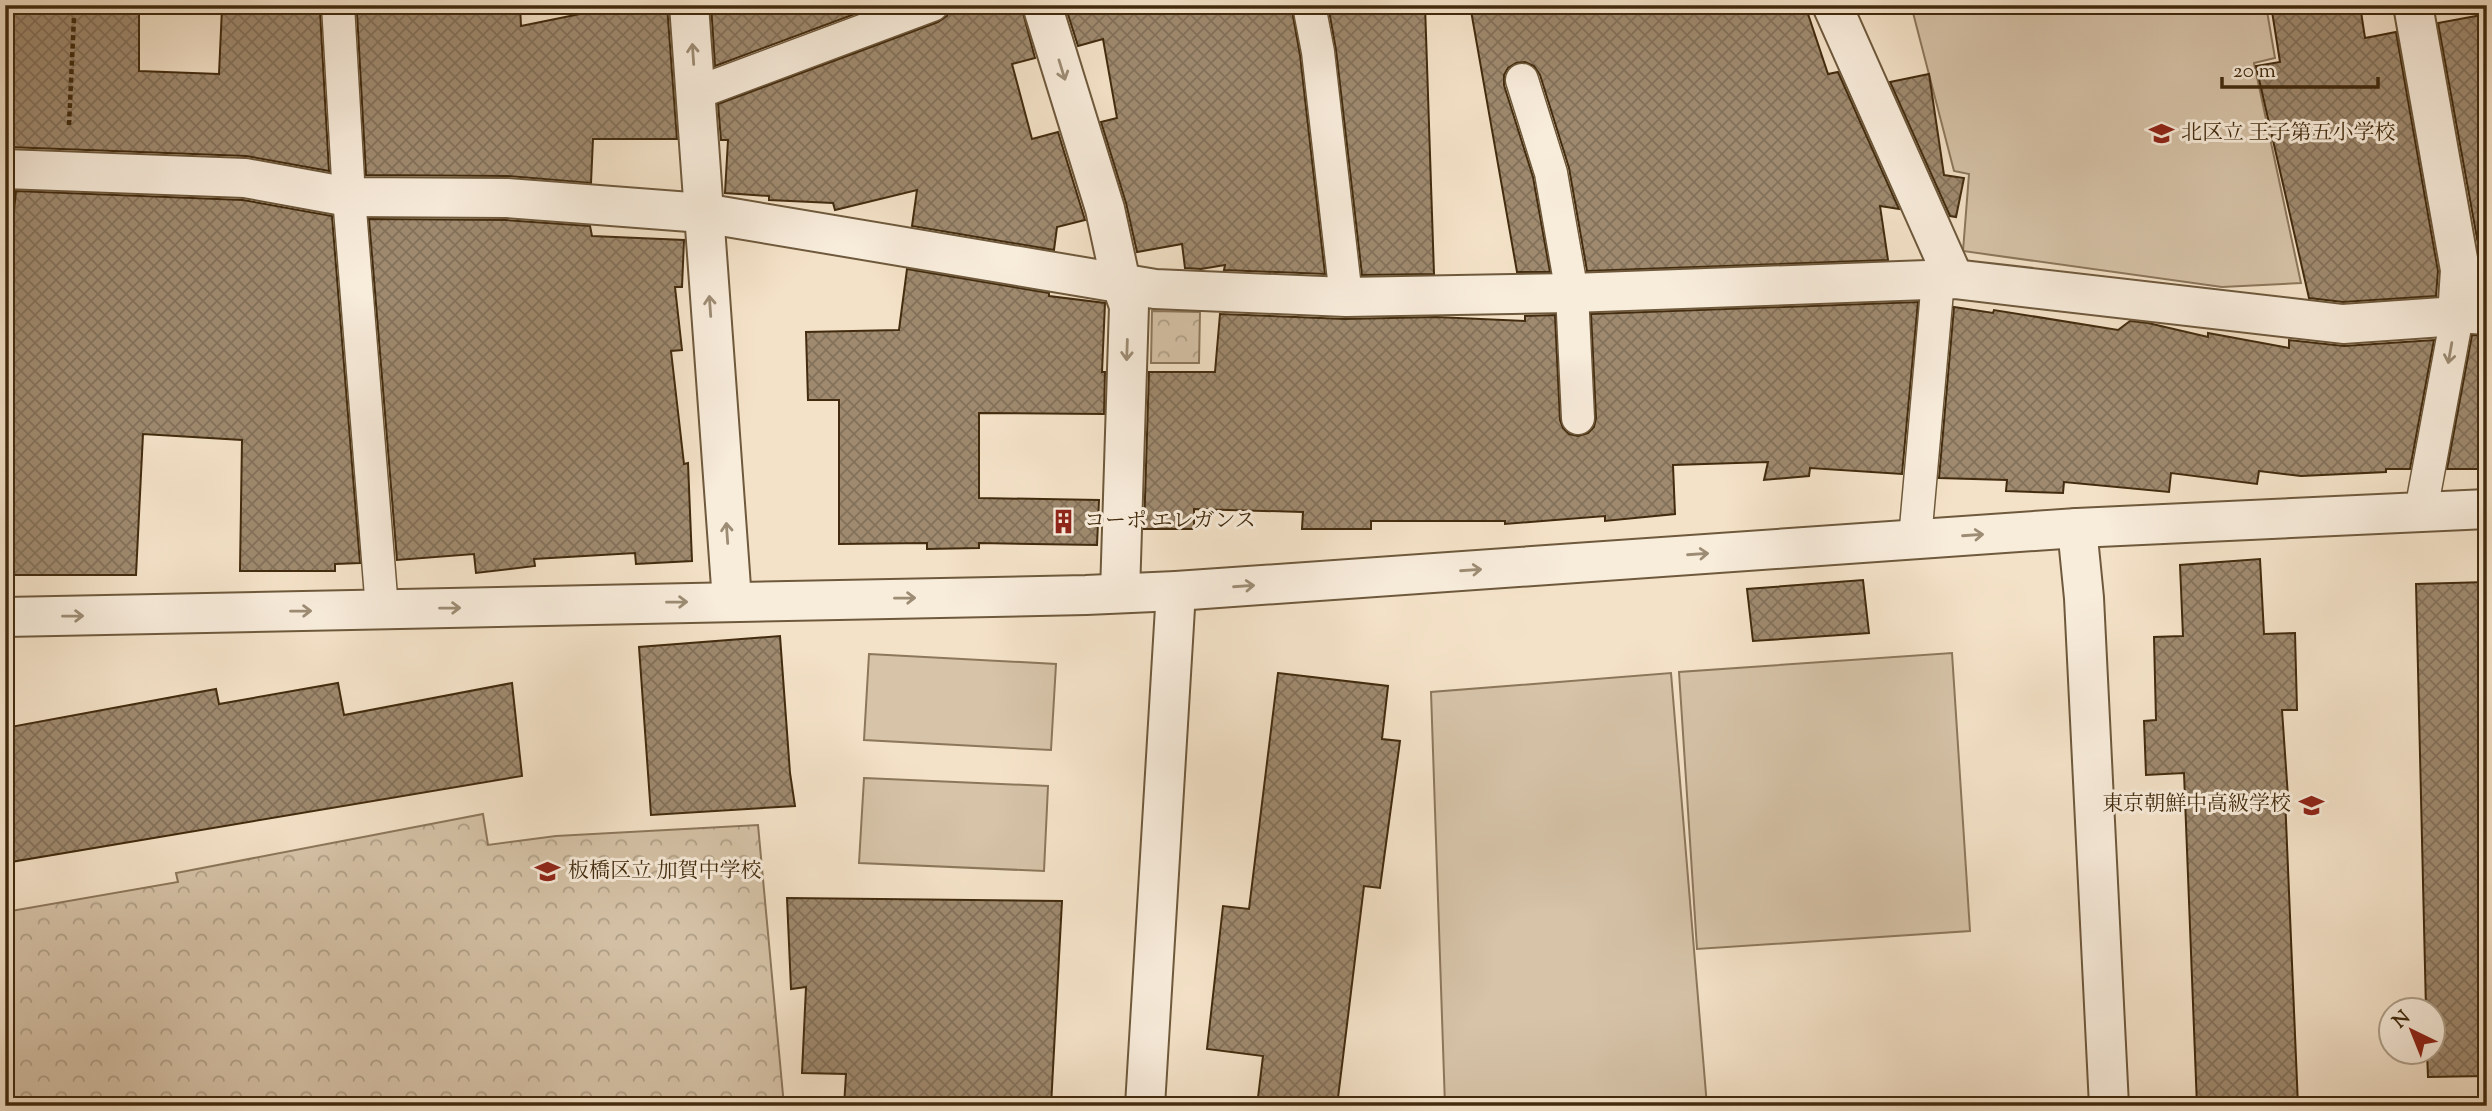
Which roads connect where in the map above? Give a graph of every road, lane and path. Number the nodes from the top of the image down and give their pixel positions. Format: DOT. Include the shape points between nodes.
graph roads {
  1 [pos="338,5"];
  2 [pos="689,5"];
  3 [pos="932,5"];
  4 [pos="1042,5"];
  5 [pos="1309,5"];
  6 [pos="1832,5"];
  7 [pos="2413,5"];
  8 [pos="74,17"];
  9 [pos="1522,80"];
  10 [pos="696,93"];
  11 [pos="69,119"];
  12 [pos="5,169"];
  13 [pos="349,197"];
  14 [pos="703,213"];
  15 [pos="1946,280"];
  16 [pos="1121,283"];
  17 [pos="1572,292"];
  18 [pos="1346,297"];
  19 [pos="2472,317"];
  20 [pos="1578,418"];
  21 [pos="2487,509"];
  22 [pos="2421,511"];
  23 [pos="2077,527"];
  24 [pos="1915,539"];
  25 [pos="1176,591"];
  26 [pos="1120,593"];
  27 [pos="732,601"];
  28 [pos="382,609"];
  29 [pos="5,617"];
  30 [pos="1145,1106"];
  31 [pos="2109,1106"];
  1 -- 13 [label="lane"];
  10 -- 2 [label="street, one-way"];
  3 -- 10 [label="lane"];
  4 -- 16 [label="street, one-way" via="1105,209"];
  5 -- 18 [label="lane"];
  6 -- 15 [label="street"];
  7 -- 19 [label="street"];
  8 -- 11 [label="path"];
  9 -- 17 [label="lane" via="1551,173"];
  10 -- 14 [label="street"];
  12 -- 13 [label="street" via="245,178"];
  13 -- 14 [label="street" via="507,198"];
  13 -- 28 [label="lane"];
  14 -- 16 [label="street"];
  27 -- 14 [label="street, one-way"];
  15 -- 17 [label="street"];
  15 -- 19 [label="street" via="2343,324"];
  15 -- 24 [label="lane"];
  16 -- 18 [label="street" via="1155,289"];
  16 -- 26 [label="street, one-way" via="1129,306"];
  17 -- 18 [label="street"];
  17 -- 20 [label="lane"];
  19 -- 22 [label="lane, one-way"];
  21 -- 22 [label="street"];
  22 -- 23 [label="street"];
  24 -- 23 [label="street, one-way"];
  23 -- 31 [label="street"];
  25 -- 24 [label="street, one-way"];
  25 -- 26 [label="street"];
  25 -- 30 [label="street"];
  27 -- 26 [label="street, one-way"];
  28 -- 27 [label="street, one-way"];
  29 -- 28 [label="street, one-way"];
}
